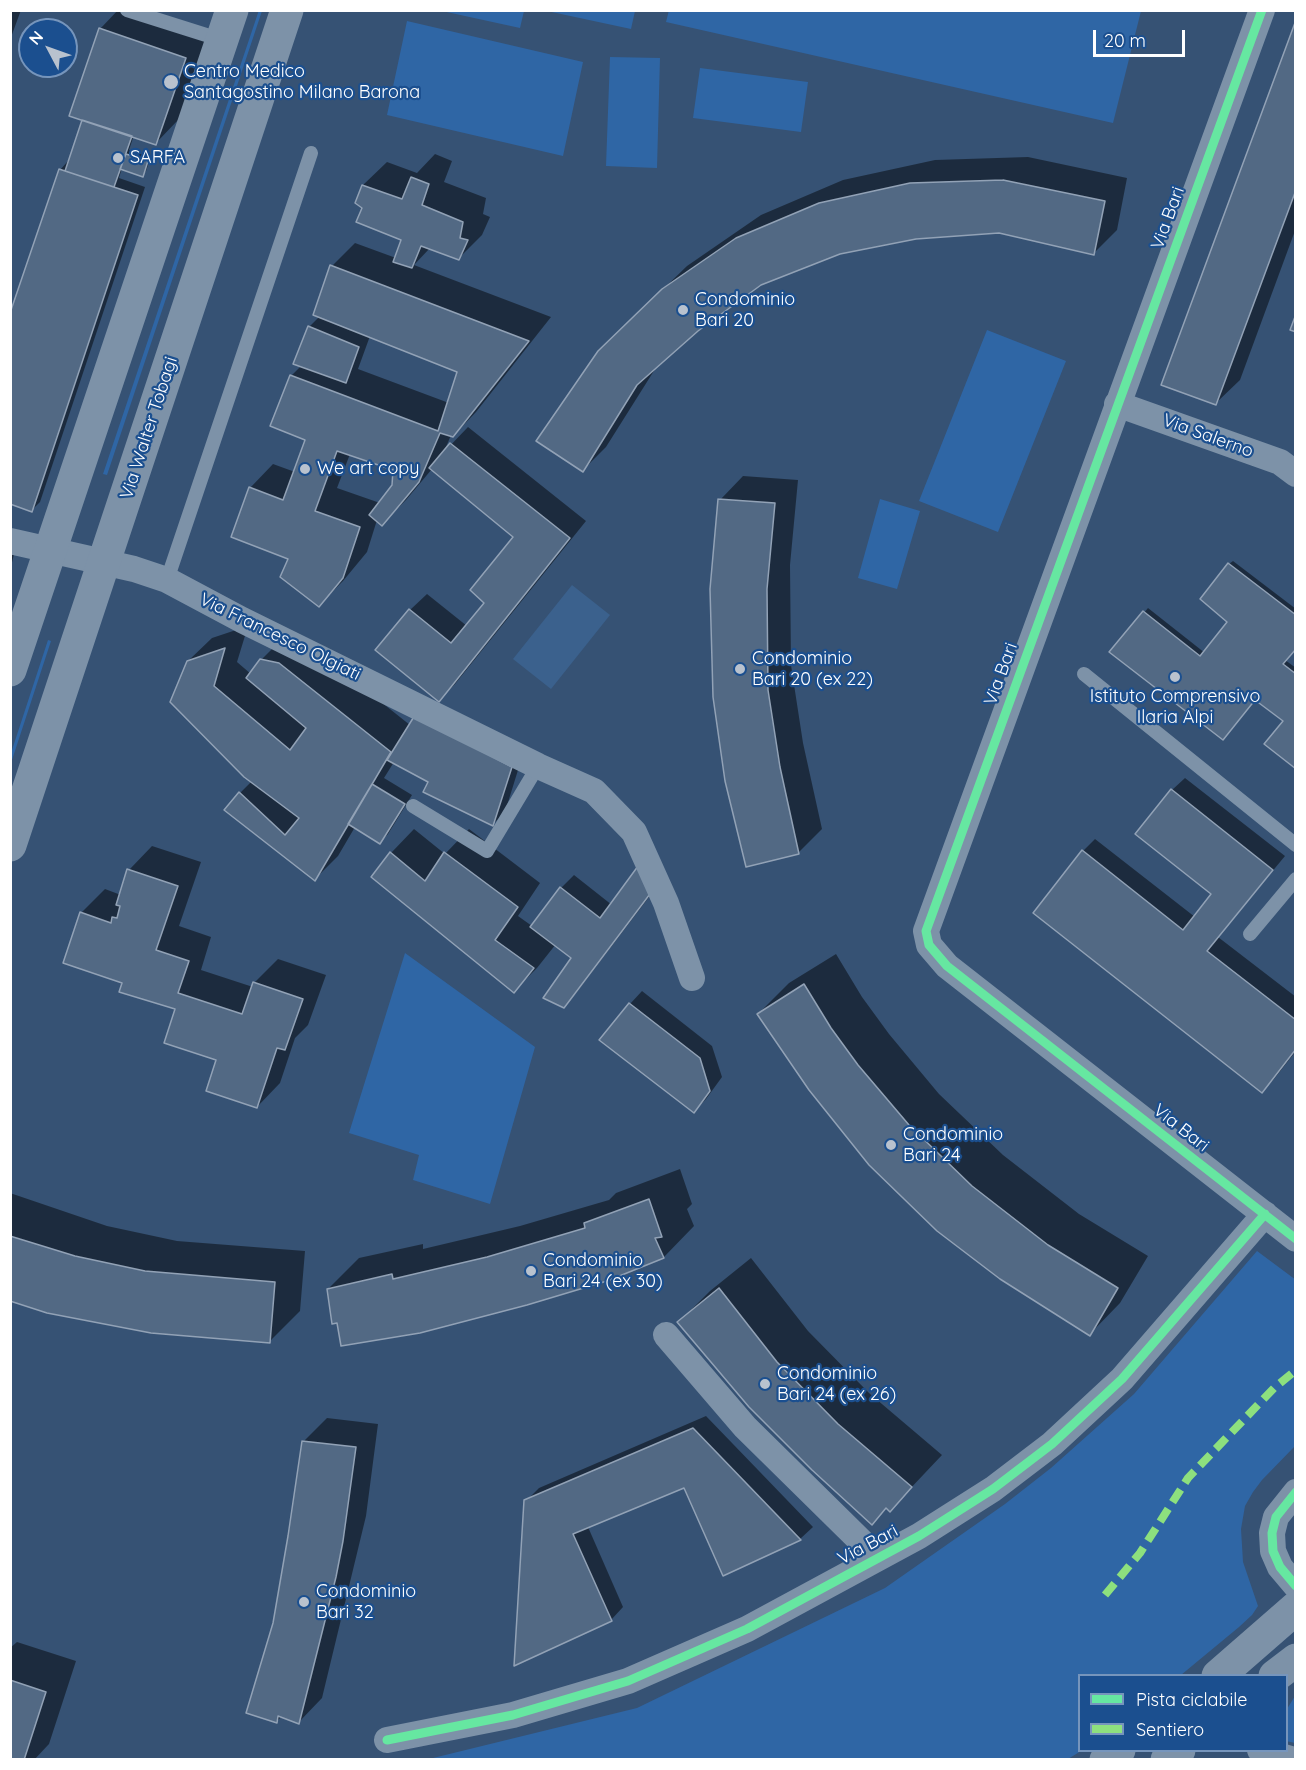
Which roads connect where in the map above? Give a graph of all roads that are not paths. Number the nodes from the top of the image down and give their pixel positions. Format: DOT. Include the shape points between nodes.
graph roads {
  1 [pos="127,10"];
  2 [pos="287,10"];
  3 [pos="1262,10"];
  4 [pos="227,25"];
  5 [pos="311,153"];
  6 [pos="1117,404"];
  7 [pos="1296,474"];
  8 [pos="10,541"];
  9 [pos="51,549"];
  10 [pos="104,563"];
  11 [pos="167,580"];
  12 [pos="10,670"];
  13 [pos="1084,674"];
  14 [pos="538,766"];
  15 [pos="413,806"];
  16 [pos="10,845"];
  17 [pos="1296,845"];
  18 [pos="1296,879"];
  19 [pos="1250,934"];
  20 [pos="692,978"];
  21 [pos="1265,1214"];
  22 [pos="1296,1239"];
  23 [pos="666,1335"];
  24 [pos="1296,1492"];
  25 [pos="878,1558"];
  26 [pos="1296,1586"];
  27 [pos="1296,1608"];
  28 [pos="1296,1660"];
  29 [pos="1220,1674"];
  30 [pos="1278,1674"];
  31 [pos="387,1740"];
  32 [pos="1267,1752"];
  33 [pos="1293,1760"];
  1 -- 4 [label="lane"];
  2 -- 10 [label="street, Via Walter Tobagi"];
  3 -- 6 [label="street, Via Bari"];
  4 -- 9 [label="street"];
  5 -- 11 [label="lane"];
  6 -- 7 [label="street, Via Salerno" via="1280,462"];
  6 -- 21 [label="street, Via Bari" via="928,921 927,940 947,966"];
  8 -- 9 [label="street, Via Francesco Olgiati"];
  9 -- 10 [label="street, Via Francesco Olgiati"];
  9 -- 12 [label="street"];
  10 -- 11 [label="street, Via Francesco Olgiati"];
  10 -- 16 [label="street, Via Walter Tobagi"];
  11 -- 14 [label="street, Via Francesco Olgiati"];
  13 -- 17 [label="lane"];
  14 -- 15 [label="lane" via="487,851"];
  14 -- 20 [label="street, Via Francesco Olgiati" via="594,791 634,832 666,903"];
  18 -- 19 [label="lane"];
  21 -- 22 [label="street, Via Bari"];
  21 -- 25 [label="street, Via Bari" via="1122,1379 1052,1444 993,1489"];
  23 -- 25 [label="street, Via Bari" via="745,1427"];
  24 -- 26 [label="street" via="1276,1517 1272,1533 1273,1551 1280,1567"];
  25 -- 31 [label="street, Via Bari" via="747,1629 628,1681 513,1714"];
  27 -- 29 [label="street"];
  28 -- 30 [label="street"];
  32 -- 33 [label="street"];
}
